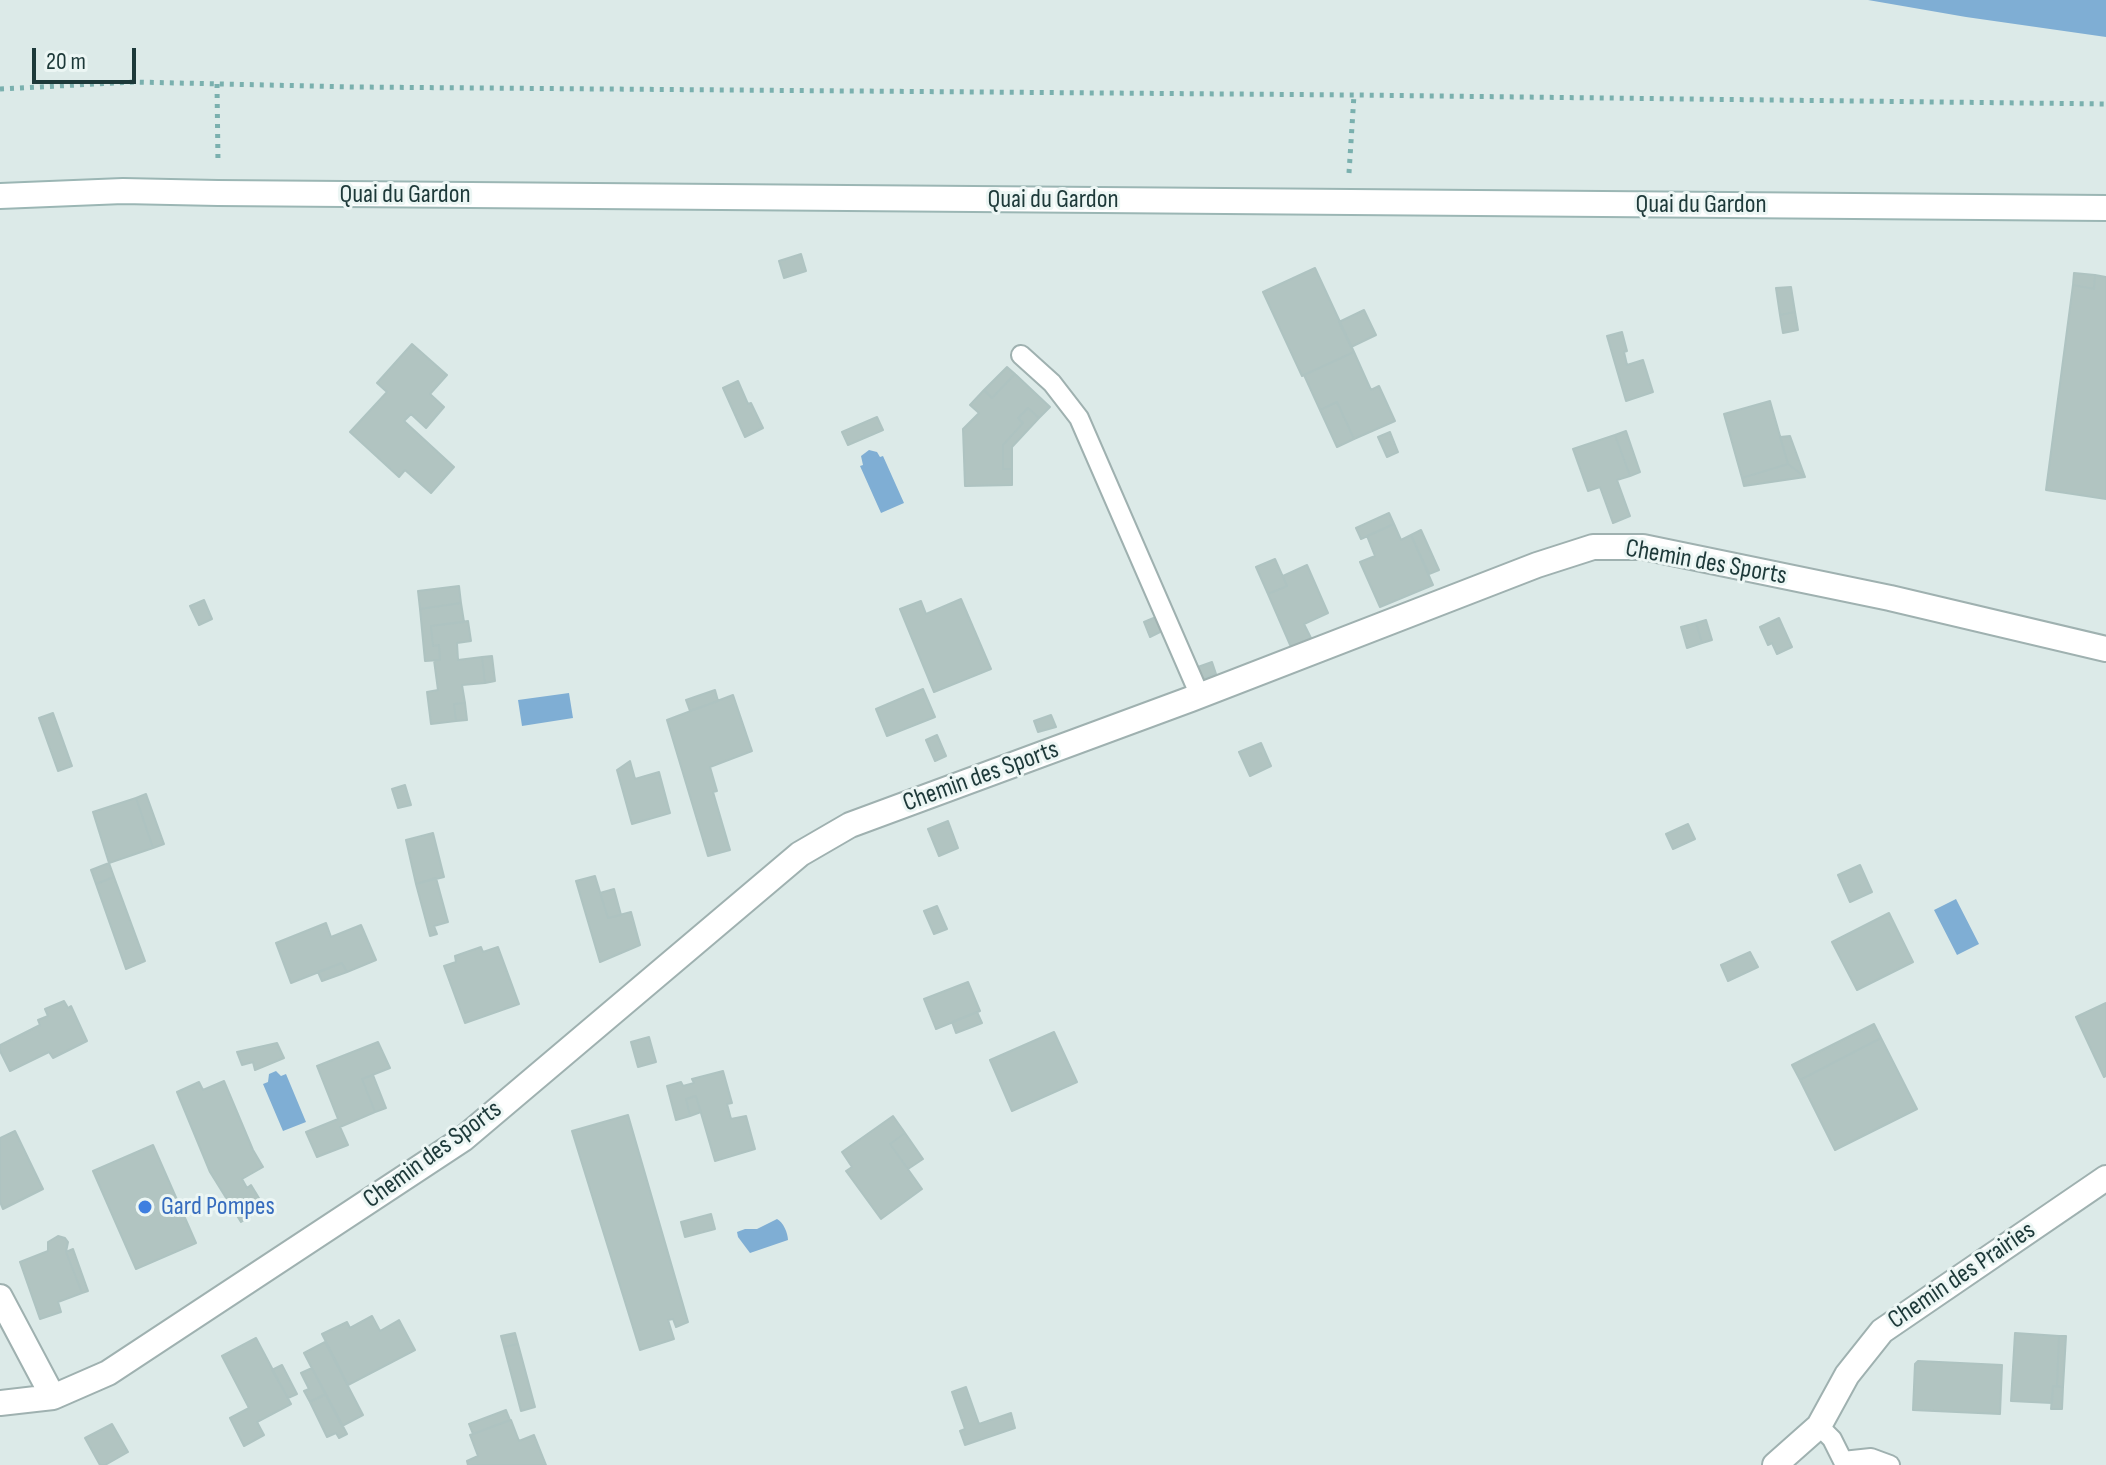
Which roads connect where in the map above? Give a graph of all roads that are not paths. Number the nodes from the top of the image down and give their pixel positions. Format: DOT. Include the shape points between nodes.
graph roads {
  1 [pos="0,196"];
  2 [pos="2106,208"];
  3 [pos="1021,355"];
  4 [pos="2106,649"];
  5 [pos="1200,696"];
  6 [pos="2106,1178"];
  7 [pos="0,1297"];
  8 [pos="53,1397"];
  9 [pos="0,1403"];
  10 [pos="1819,1426"];
  11 [pos="1840,1463"];
  12 [pos="1775,1465"];
  13 [pos="1890,1465"];
  1 -- 2 [label="street, Quai du Gardon" via="123,191"];
  3 -- 5 [label="lane" via="1079,418"];
  4 -- 5 [label="street, Chemin des Sports" via="1643,547 1593,547"];
  5 -- 8 [label="street, Chemin des Sports" via="850,825 800,854 463,1139 108,1373"];
  6 -- 10 [label="street, Chemin des Prairies" via="1882,1331 1847,1375"];
  7 -- 8 [label="street"];
  8 -- 9 [label="street, Chemin des Sports"];
  10 -- 11 [label="lane" via="1832,1439"];
  10 -- 12 [label="street, Chemin des Prairies"];
  11 -- 13 [label="lane" via="1871,1458"];
}
